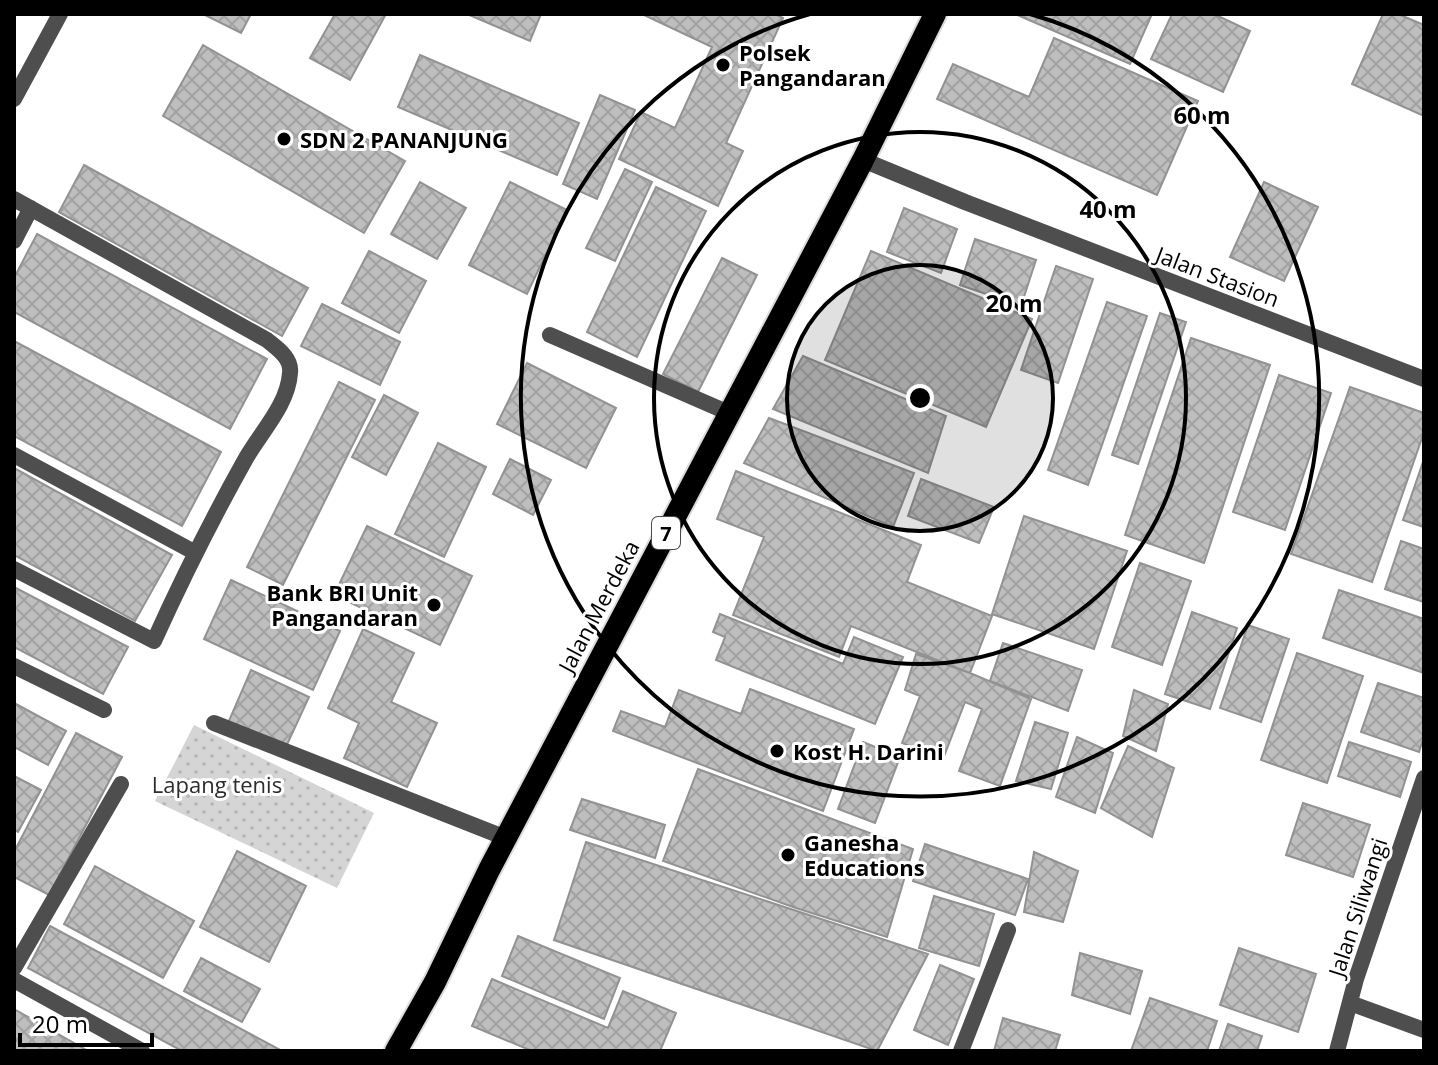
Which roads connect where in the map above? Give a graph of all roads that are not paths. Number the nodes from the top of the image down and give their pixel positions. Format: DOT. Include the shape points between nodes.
graph roads {
  1 [pos="60,14"];
  2 [pos="935,14"];
  3 [pos="14,99"];
  4 [pos="863,160"];
  5 [pos="14,199"];
  6 [pos="31,208"];
  7 [pos="14,241"];
  8 [pos="550,335"];
  9 [pos="1424,379"];
  10 [pos="729,413"];
  11 [pos="14,455"];
  12 [pos="194,552"];
  13 [pos="14,569"];
  14 [pos="14,666"];
  15 [pos="104,710"];
  16 [pos="214,723"];
  17 [pos="1424,778"];
  18 [pos="121,784"];
  19 [pos="506,838"];
  20 [pos="1008,930"];
  21 [pos="14,968"];
  22 [pos="14,980"];
  23 [pos="1350,1003"];
  24 [pos="1424,1030"];
  25 [pos="142,1051"];
  26 [pos="396,1051"];
  27 [pos="961,1051"];
  28 [pos="1337,1051"];
  1 -- 3 [label="street"];
  2 -- 4 [label="highway, Jalan Merdeka / 7"];
  4 -- 9 [label="street, Jalan Stasion"];
  4 -- 10 [label="highway, Jalan Merdeka / 7"];
  5 -- 6 [label="street"];
  6 -- 7 [label="street"];
  6 -- 12 [label="street" via="284,353 291,370 285,394"];
  8 -- 10 [label="street"];
  10 -- 19 [label="highway, Jalan Merdeka / 7"];
  11 -- 12 [label="street"];
  12 -- 13 [label="street" via="154,641"];
  14 -- 15 [label="street"];
  16 -- 19 [label="street"];
  17 -- 23 [label="street, Jalan Siliwangi"];
  18 -- 21 [label="street"];
  19 -- 26 [label="highway, Jalan Merdeka / 7"];
  20 -- 27 [label="street"];
  22 -- 25 [label="street"];
  23 -- 24 [label="street"];
  23 -- 28 [label="street, Jalan Siliwangi"];
}
